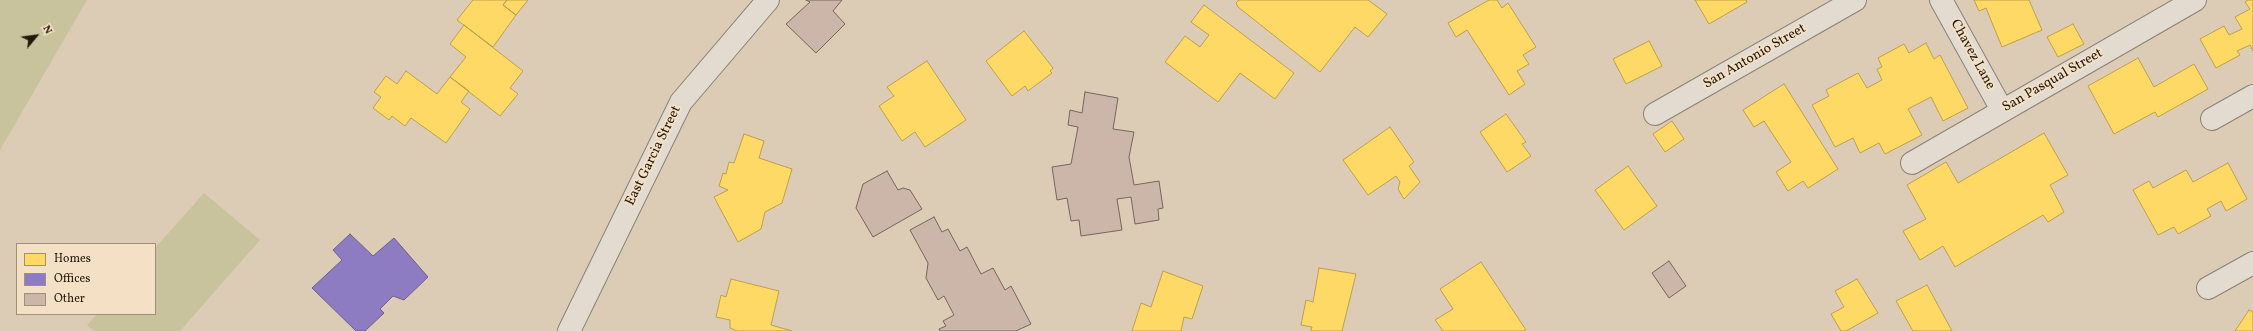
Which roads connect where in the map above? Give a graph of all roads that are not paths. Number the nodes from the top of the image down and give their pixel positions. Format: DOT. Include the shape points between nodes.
graph roads {
  1 [pos="768,0"];
  2 [pos="1855,0"];
  3 [pos="1941,0"];
  4 [pos="2195,0"];
  5 [pos="2253,96"];
  6 [pos="2002,110"];
  7 [pos="1655,114"];
  8 [pos="2212,119"];
  9 [pos="1912,162"];
  10 [pos="2253,263"];
  11 [pos="2208,288"];
  12 [pos="569,331"];
  1 -- 12 [label="street, East Garcia Street" via="681,102"];
  2 -- 7 [label="street, San Antonio Street"];
  3 -- 6 [label="street, Chavez Lane"];
  4 -- 6 [label="street, San Pasqual Street"];
  5 -- 8 [label="street"];
  6 -- 9 [label="street, San Pasqual Street"];
  10 -- 11 [label="street"];
}
